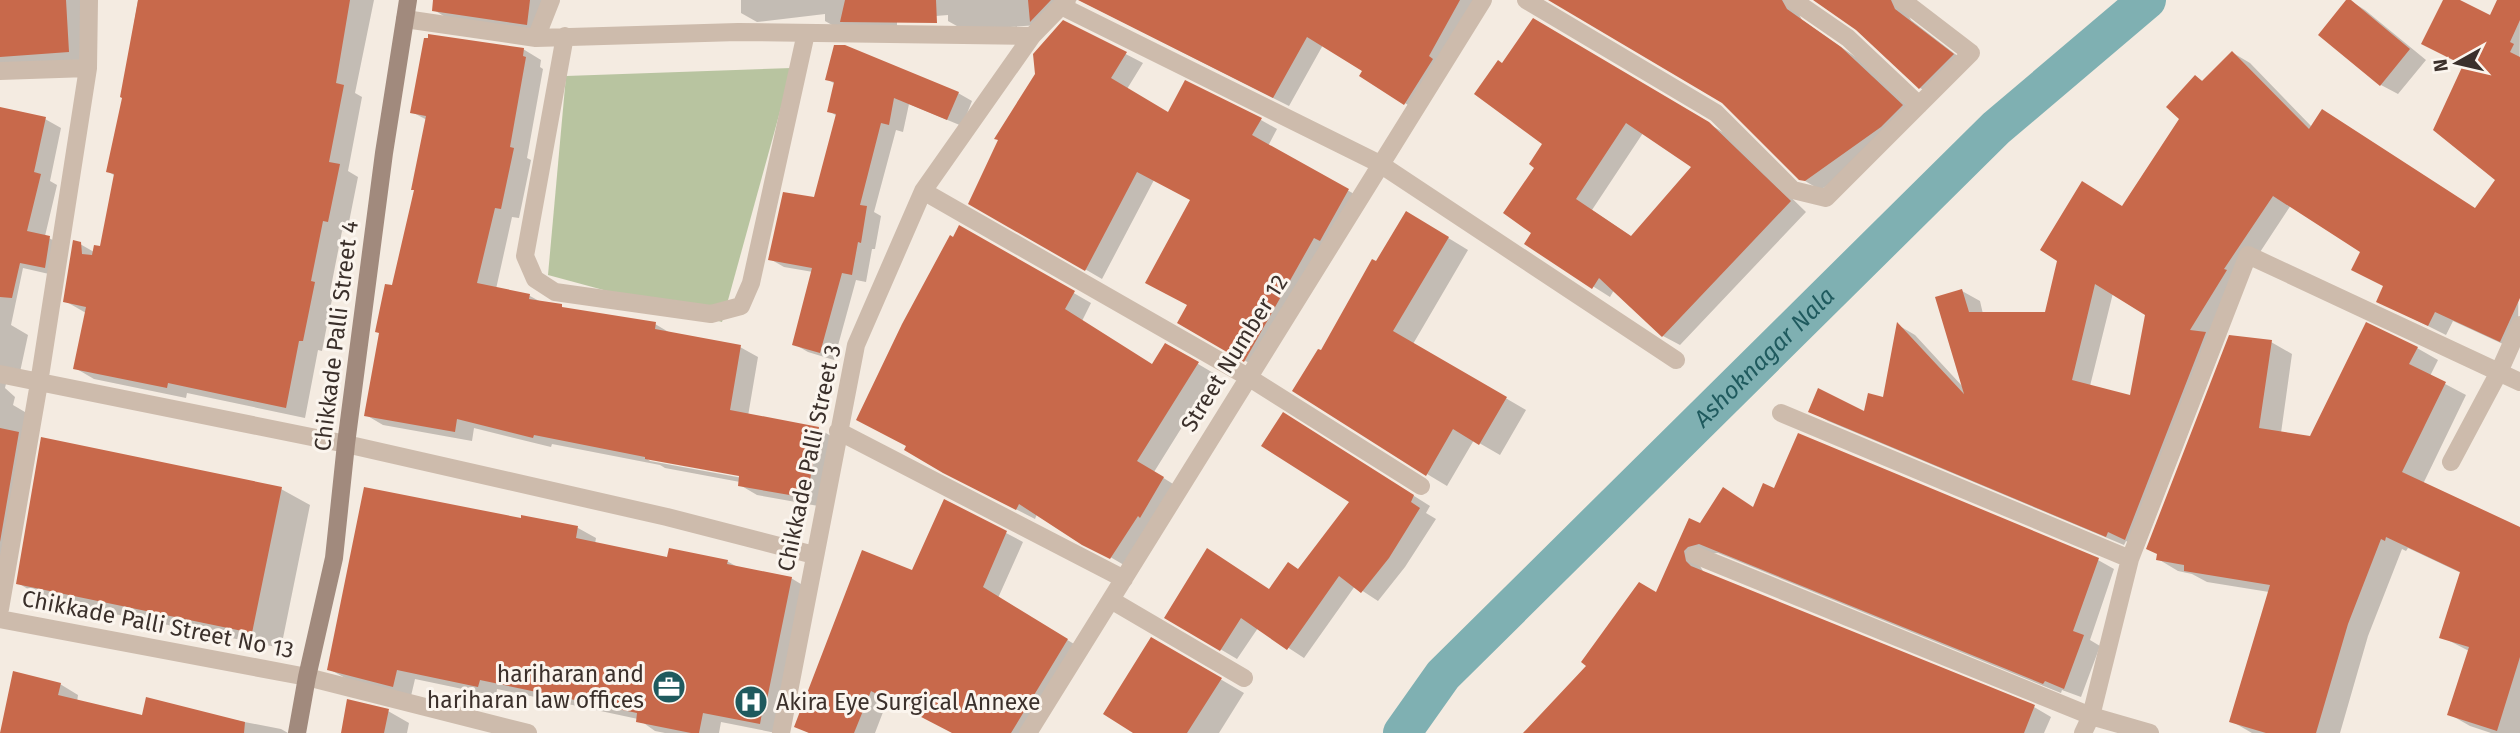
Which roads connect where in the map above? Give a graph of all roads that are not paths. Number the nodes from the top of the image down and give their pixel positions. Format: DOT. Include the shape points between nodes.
graph roads {
  1 [pos="89,0"];
  2 [pos="408,0"];
  3 [pos="551,0"];
  4 [pos="1483,0"];
  5 [pos="1526,0"];
  6 [pos="1793,0"];
  7 [pos="1902,0"];
  8 [pos="1064,3"];
  9 [pos="405,19"];
  10 [pos="806,33"];
  11 [pos="565,36"];
  12 [pos="1032,36"];
  13 [pos="536,38"];
  14 [pos="88,68"];
  15 [pos="0,71"];
  16 [pos="1919,104"];
  17 [pos="1380,164"];
  18 [pos="923,191"];
  19 [pos="2520,325"];
  20 [pos="1676,360"];
  21 [pos="2499,372"];
  22 [pos="0,374"];
  23 [pos="1248,377"];
  24 [pos="2520,382"];
  25 [pos="39,383"];
  26 [pos="1781,413"];
  27 [pos="838,431"];
  28 [pos="346,443"];
  29 [pos="2451,462"];
  30 [pos="1421,486"];
  31 [pos="814,555"];
  32 [pos="1695,555"];
  33 [pos="2130,559"];
  34 [pos="1124,579"];
  35 [pos="1111,600"];
  36 [pos="0,609"];
  37 [pos="0,619"];
  38 [pos="307,677"];
  39 [pos="1244,678"];
  40 [pos="2091,716"];
  41 [pos="463,725"];
  42 [pos="297,733"];
  43 [pos="527,733"];
  44 [pos="781,733"];
  45 [pos="1028,733"];
  46 [pos="2083,733"];
  47 [pos="2150,733"];
  1 -- 14 [label="street"];
  2 -- 9 [label="street, Chikkade Palli Street 4"];
  3 -- 13 [label="street"];
  4 -- 17 [label="street, Street Number 12"];
  5 -- 16 [label="street" via="1716,113 1793,190 1826,198"];
  6 -- 16 [label="street" via="1848,38"];
  7 -- 16 [label="street" via="1971,52"];
  8 -- 12 [label="street, Chikkade Palli Street 3"];
  8 -- 17 [label="street"];
  9 -- 13 [label="street"];
  9 -- 28 [label="street, Chikkade Palli Street 4"];
  10 -- 11 [label="street"];
  10 -- 11 [label="street" via="751,283 741,306 711,314 555,292 536,279 525,256"];
  10 -- 12 [label="street"];
  11 -- 13 [label="street"];
  12 -- 18 [label="street, Chikkade Palli Street 3"];
  14 -- 15 [label="street"];
  14 -- 25 [label="street"];
  17 -- 20 [label="street"];
  17 -- 23 [label="street, Street Number 12"];
  18 -- 23 [label="street"];
  18 -- 27 [label="street, Chikkade Palli Street 3" via="856,345"];
  19 -- 21 [label="street"];
  21 -- 24 [label="street"];
  21 -- 29 [label="street"];
  21 -- 33 [label="street" via="2248,255"];
  22 -- 25 [label="street"];
  23 -- 30 [label="street"];
  23 -- 34 [label="street, Street Number 12"];
  25 -- 28 [label="street"];
  25 -- 36 [label="street"];
  26 -- 33 [label="street"];
  27 -- 31 [label="street, Chikkade Palli Street 3"];
  27 -- 34 [label="street"];
  28 -- 31 [label="street"];
  28 -- 38 [label="street, Chikkade Palli Street 4" via="334,558"];
  31 -- 44 [label="street, Chikkade Palli Street 3"];
  32 -- 40 [label="street"];
  33 -- 40 [label="street"];
  34 -- 35 [label="street, Street Number 12"];
  35 -- 39 [label="street"];
  35 -- 45 [label="street, Street Number 12"];
  37 -- 38 [label="street, Chikkade Palli Street No 13"];
  38 -- 41 [label="street"];
  38 -- 42 [label="street, Chikkade Palli Street 4"];
  40 -- 46 [label="street"];
  40 -- 47 [label="street"];
  41 -- 43 [label="street"];
}
